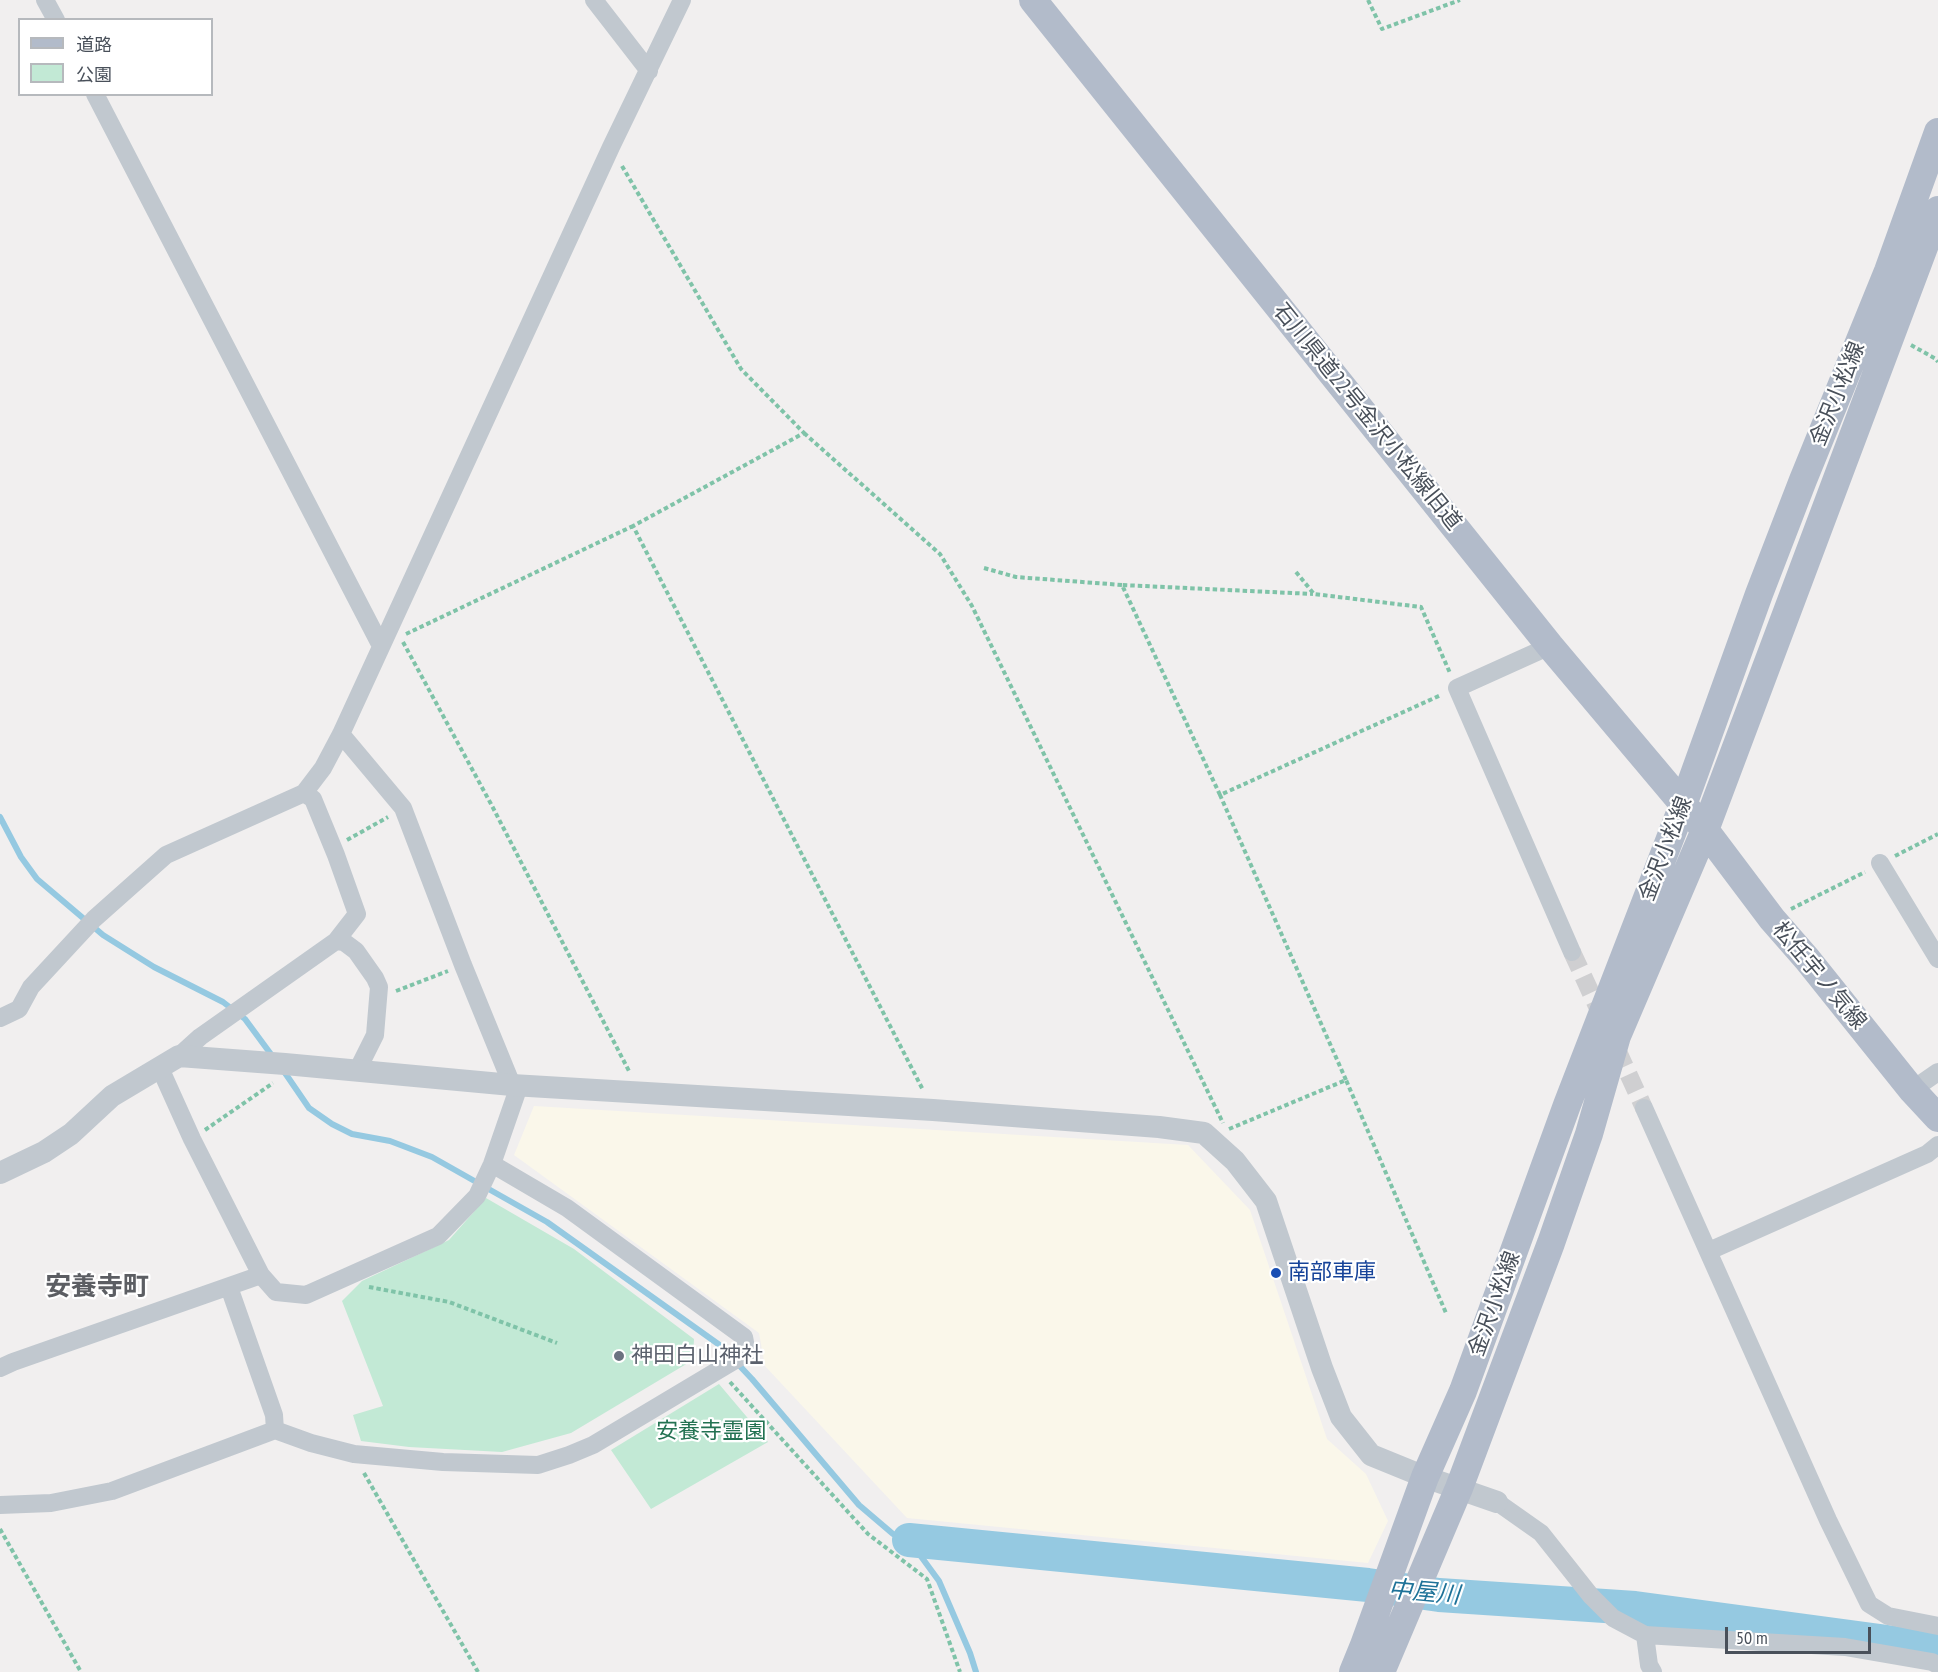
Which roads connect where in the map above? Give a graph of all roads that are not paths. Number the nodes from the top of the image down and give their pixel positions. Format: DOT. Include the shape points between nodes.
graph roads {
  1 [pos="45,0"];
  2 [pos="594,0"];
  3 [pos="681,0"];
  4 [pos="1033,0"];
  5 [pos="55,18"];
  6 [pos="649,71"];
  7 [pos="96,96"];
  8 [pos="1938,132"];
  9 [pos="1938,210"];
  10 [pos="381,646"];
  11 [pos="1550,646"];
  12 [pos="341,734"];
  13 [pos="304,793"];
  14 [pos="1683,805"];
  15 [pos="1705,830"];
  16 [pos="1881,863"];
  17 [pos="336,941"];
  18 [pos="1572,952"];
  19 [pos="1938,959"];
  20 [pos="0,1018"];
  21 [pos="170,1062"];
  22 [pos="357,1071"];
  23 [pos="1938,1072"];
  24 [pos="515,1085"];
  25 [pos="1912,1090"];
  26 [pos="1644,1108"];
  27 [pos="1938,1118"];
  28 [pos="1938,1145"];
  29 [pos="489,1169"];
  30 [pos="0,1173"];
  31 [pos="1709,1251"];
  32 [pos="261,1275"];
  33 [pos="229,1287"];
  34 [pos="0,1368"];
  35 [pos="275,1430"];
  36 [pos="1425,1477"];
  37 [pos="1459,1488"];
  38 [pos="1497,1502"];
  39 [pos="0,1505"];
  40 [pos="1938,1626"];
  41 [pos="1645,1635"];
  42 [pos="1938,1665"];
  43 [pos="1353,1672"];
  44 [pos="1381,1672"];
  45 [pos="1653,1672"];
  1 -- 5 [label="street"];
  2 -- 6 [label="street"];
  3 -- 6 [label="street"];
  4 -- 11 [label="main road, 石川県道22号金沢小松線旧道"];
  6 -- 10 [label="street"];
  7 -- 10 [label="street"];
  8 -- 14 [label="main road, 金沢小松線" via="1888,271 1759,594"];
  9 -- 15 [label="main road, 金沢小松線"];
  10 -- 12 [label="street"];
  11 -- 14 [label="main road, 石川県道22号金沢小松線旧道"];
  11 -- 18 [label="street" via="1457,688"];
  12 -- 13 [label="street"];
  12 -- 24 [label="street" via="404,808 463,965"];
  13 -- 17 [label="street" via="313,800 357,914"];
  13 -- 20 [label="street" via="166,855 89,925 31,987 19,1009"];
  14 -- 15 [label="main road, 石川県道22号金沢小松線旧道"];
  14 -- 36 [label="main road, 金沢小松線" via="1567,1105 1463,1391"];
  15 -- 25 [label="main road, 松任宇ノ気線" via="1772,919"];
  15 -- 37 [label="main road, 金沢小松線" via="1617,1036 1589,1134 1551,1243"];
  16 -- 19 [label="street"];
  17 -- 21 [label="street"];
  17 -- 22 [label="street" via="356,951 379,987 375,1035"];
  21 -- 22 [label="street" via="275,1063"];
  21 -- 30 [label="street" via="112,1096 71,1134 44,1152"];
  21 -- 32 [label="street" via="192,1138"];
  22 -- 24 [label="street"];
  23 -- 25 [label="street"];
  24 -- 29 [label="street"];
  24 -- 36 [label="street" via="933,1110 1204,1133 1235,1161 1266,1201 1341,1417 1371,1455"];
  25 -- 27 [label="main road, 松任宇ノ気線"];
  26 -- 31 [label="street"];
  28 -- 31 [label="street" via="1927,1154"];
  29 -- 32 [label="street" via="477,1196 438,1236 306,1295 276,1292"];
  29 -- 35 [label="street" via="567,1208 744,1337 747,1353 592,1445 538,1465 354,1454"];
  31 -- 40 [label="street" via="1869,1604 1888,1616"];
  32 -- 33 [label="street"];
  33 -- 34 [label="street"];
  33 -- 35 [label="street" via="274,1415"];
  35 -- 39 [label="street" via="112,1491 51,1503"];
  36 -- 37 [label="street"];
  36 -- 43 [label="main road, 金沢小松線"];
  37 -- 38 [label="street"];
  37 -- 44 [label="main road, 金沢小松線"];
  38 -- 41 [label="street" via="1541,1533 1613,1618"];
  41 -- 42 [label="street" via="1845,1647"];
  41 -- 45 [label="street"];
}
